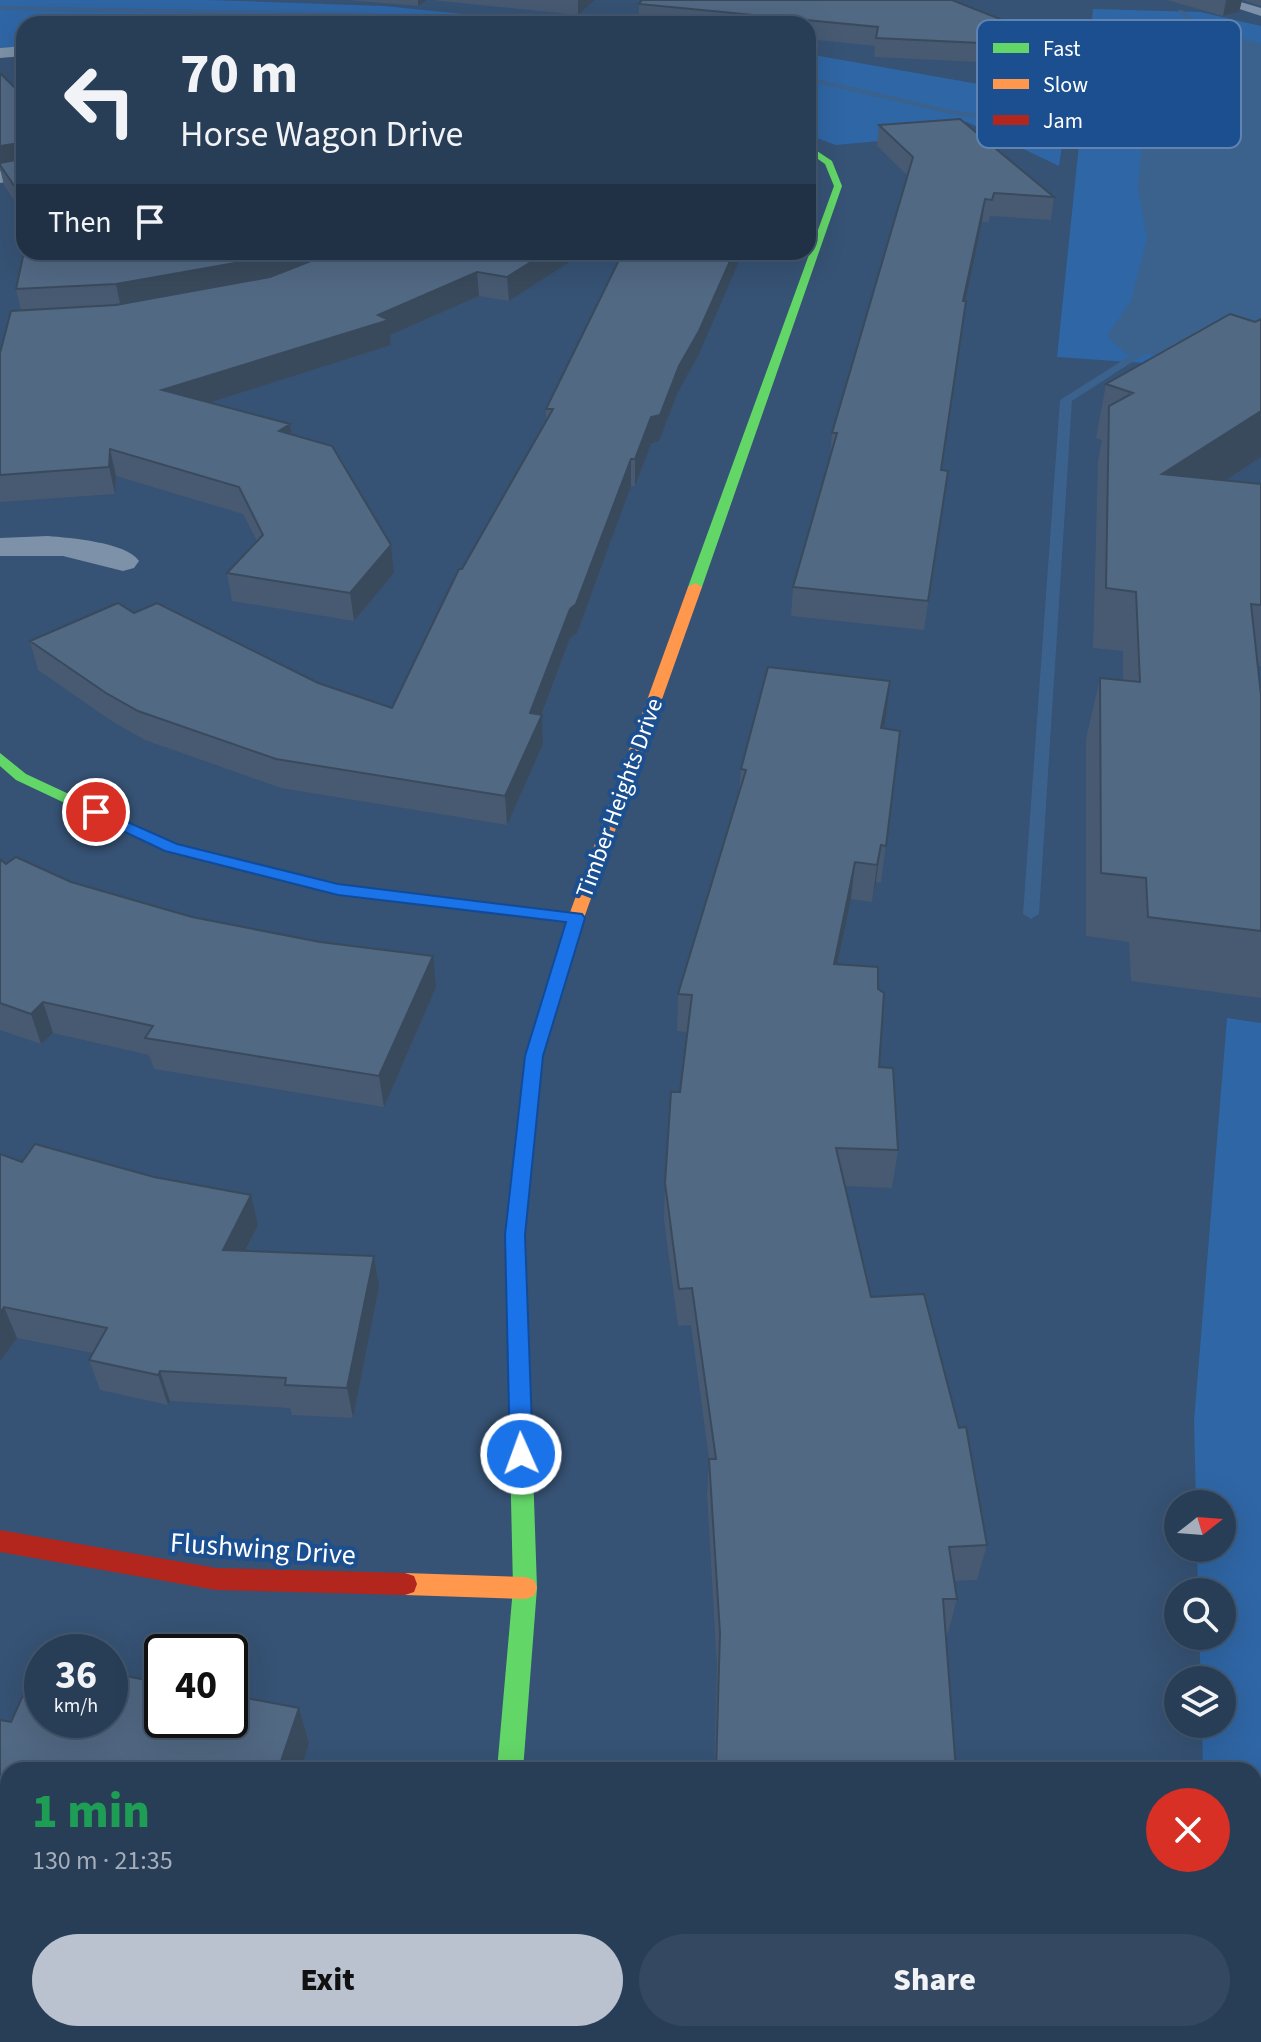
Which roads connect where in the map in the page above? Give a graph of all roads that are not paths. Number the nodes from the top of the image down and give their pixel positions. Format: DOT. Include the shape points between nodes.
graph roads {
  1 [pos="1219,0"];
  2 [pos="1261,12"];
  3 [pos="816,154"];
  4 [pos="816,247"];
  5 [pos="812,260"];
  6 [pos="0,547"];
  7 [pos="123,561"];
  8 [pos="0,758"];
  9 [pos="576,918"];
  10 [pos="0,1541"];
  11 [pos="525,1588"];
  12 [pos="511,1762"];
  1 -- 2 [label="lane"];
  3 -- 4 [label="street, Timber Heights Drive" via="829,163 838,186"];
  5 -- 9 [label="street, Timber Heights Drive"];
  6 -- 7 [label="street" via="93,549"];
  8 -- 9 [label="street" via="21,777 171,848 338,889"];
  9 -- 11 [label="street, Timber Heights Drive" via="534,1056 515,1235"];
  10 -- 11 [label="street, Flushwing Drive" via="216,1579"];
  11 -- 12 [label="street, Timber Heights Drive"];
}
